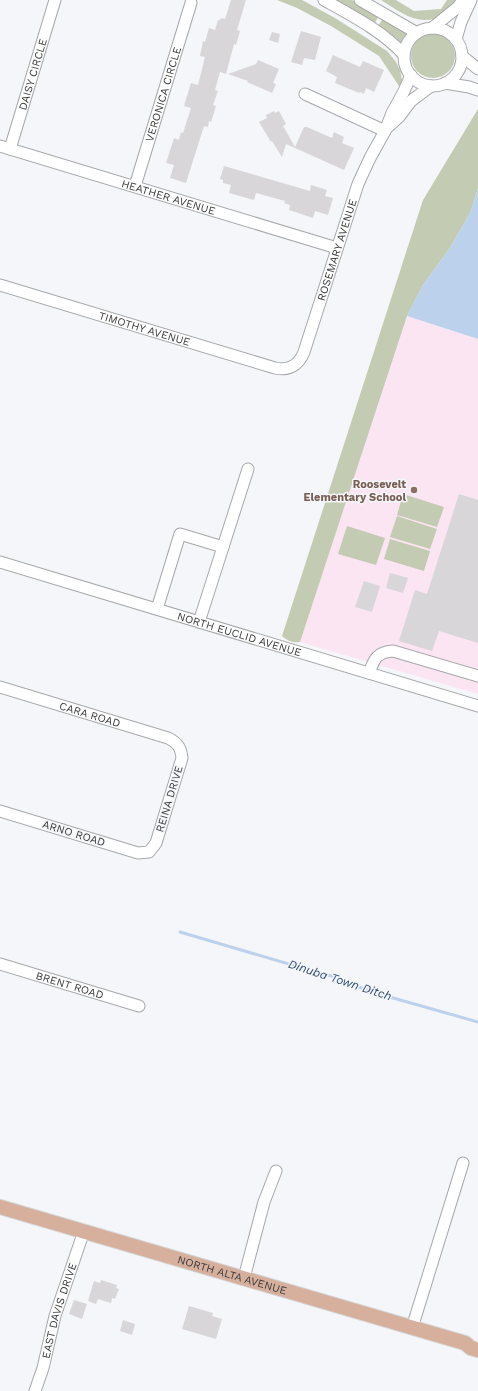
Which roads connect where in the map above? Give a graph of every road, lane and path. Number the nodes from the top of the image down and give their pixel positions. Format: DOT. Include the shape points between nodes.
graph roads {
  1 [pos="55,0"];
  2 [pos="324,0"];
  3 [pos="360,0"];
  4 [pos="463,0"];
  5 [pos="472,0"];
  6 [pos="191,3"];
  7 [pos="432,28"];
  8 [pos="417,33"];
  9 [pos="456,39"];
  10 [pos="404,55"];
  11 [pos="462,56"];
  12 [pos="478,70"];
  13 [pos="411,75"];
  14 [pos="445,83"];
  15 [pos="431,86"];
  16 [pos="478,90"];
  17 [pos="305,94"];
  18 [pos="385,131"];
  19 [pos="5,148"];
  20 [pos="135,186"];
  21 [pos="337,248"];
  22 [pos="0,285"];
  23 [pos="290,368"];
  24 [pos="248,469"];
  25 [pos="223,547"];
  26 [pos="0,562"];
  27 [pos="157,609"];
  28 [pos="199,622"];
  29 [pos="369,673"];
  30 [pos="478,676"];
  31 [pos="0,687"];
  32 [pos="478,706"];
  33 [pos="178,745"];
  34 [pos="0,811"];
  35 [pos="148,852"];
  36 [pos="0,964"];
  37 [pos="139,1006"];
  38 [pos="463,1163"];
  39 [pos="276,1171"];
  40 [pos="0,1206"];
  41 [pos="84,1230"];
  42 [pos="244,1278"];
  43 [pos="412,1328"];
  44 [pos="472,1341"];
  45 [pos="478,1350"];
  46 [pos="35,1391"];
  1 -- 19 [label="street, DAISY CIRCLE"];
  2 -- 10 [label="street" via="388,39"];
  3 -- 8 [label="street"];
  4 -- 7 [label="street"];
  5 -- 9 [label="street"];
  6 -- 20 [label="street, VERONICA CIRCLE"];
  7 -- 8 [label="street"];
  7 -- 9 [label="street" via="446,30"];
  8 -- 10 [label="street" via="408,43"];
  9 -- 11 [label="street" via="461,47"];
  10 -- 13 [label="street"];
  11 -- 12 [label="street"];
  11 -- 14 [label="street" via="457,73"];
  13 -- 15 [label="street" via="419,82"];
  13 -- 18 [label="street, ROSEMARY AVENUE"];
  14 -- 15 [label="street"];
  14 -- 16 [label="street"];
  15 -- 18 [label="street, ROSEMARY AVENUE" via="411,101"];
  17 -- 18 [label="street"];
  18 -- 21 [label="street, ROSEMARY AVENUE" via="358,184"];
  19 -- 20 [label="street, HEATHER AVENUE"];
  20 -- 21 [label="street, HEATHER AVENUE"];
  21 -- 23 [label="street, ROSEMARY AVENUE" via="304,352 299,362"];
  22 -- 23 [label="street, TIMOTHY AVENUE" via="275,368"];
  24 -- 25 [label="street"];
  25 -- 27 [label="street" via="180,534"];
  25 -- 28 [label="street"];
  26 -- 27 [label="street, NORTH EUCLID AVENUE"];
  27 -- 28 [label="street, NORTH EUCLID AVENUE"];
  28 -- 29 [label="street, NORTH EUCLID AVENUE"];
  29 -- 30 [label="street" via="376,658 385,651 393,651"];
  29 -- 32 [label="street, NORTH EUCLID AVENUE"];
  31 -- 33 [label="street, CARA ROAD" via="168,738"];
  33 -- 35 [label="street, REINA DRIVE" via="182,758 156,843"];
  34 -- 35 [label="street, ARNO ROAD" via="138,852"];
  36 -- 37 [label="street, BRENT ROAD"];
  38 -- 43 [label="street"];
  39 -- 42 [label="street" via="264,1202"];
  40 -- 41 [label="main road, NORTH ALTA AVENUE"];
  41 -- 42 [label="main road, NORTH ALTA AVENUE"];
  41 -- 46 [label="street, EAST DAVIS DRIVE" via="55,1316"];
  42 -- 43 [label="main road, NORTH ALTA AVENUE"];
  43 -- 44 [label="main road, NORTH ALTA AVENUE"];
  44 -- 45 [label="main road, NORTH ALTA AVENUE" via="471,1348"];
}
